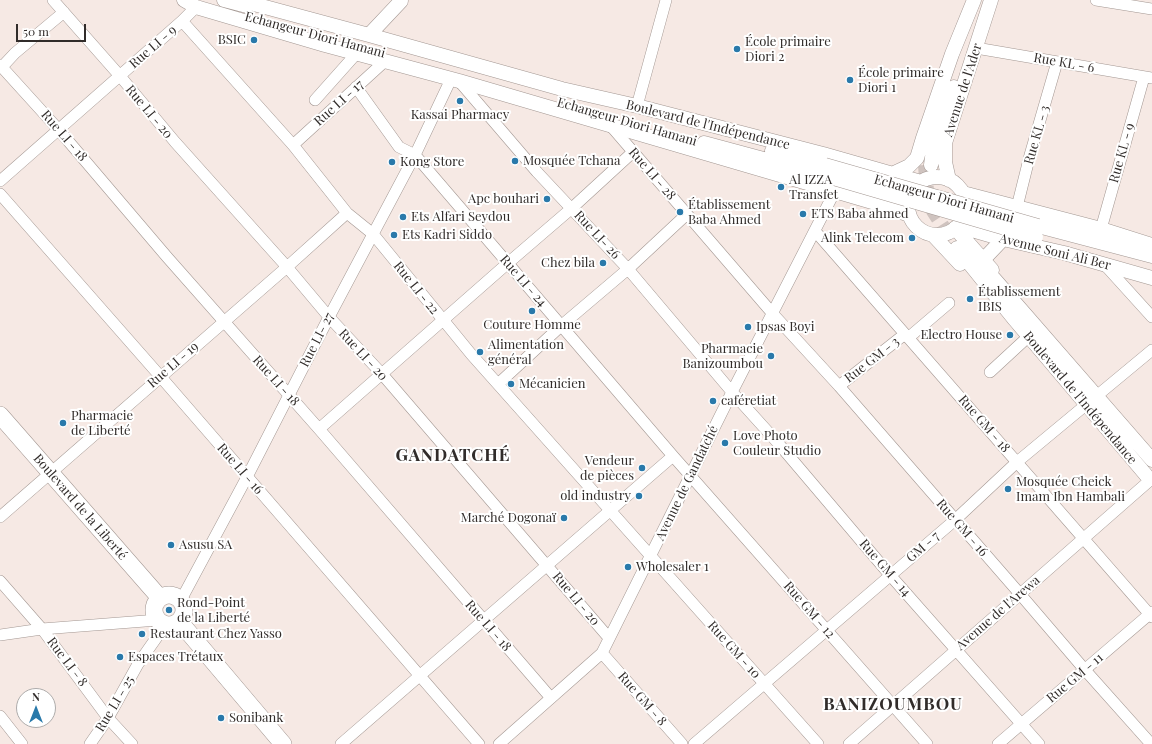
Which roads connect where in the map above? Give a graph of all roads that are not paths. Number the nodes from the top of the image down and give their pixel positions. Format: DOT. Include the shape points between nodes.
graph roads {
  1 [pos="53,0"];
  2 [pos="184,0"];
  3 [pos="239,0"];
  4 [pos="666,0"];
  5 [pos="975,0"];
  6 [pos="988,0"];
  7 [pos="991,0"];
  8 [pos="1096,0"];
  9 [pos="401,1"];
  10 [pos="193,4"];
  11 [pos="221,4"];
  12 [pos="1152,9"];
  13 [pos="64,12"];
  14 [pos="182,21"];
  15 [pos="369,35"];
  16 [pos="976,48"];
  17 [pos="356,54"];
  18 [pos="384,62"];
  19 [pos="1057,62"];
  20 [pos="1,66"];
  21 [pos="120,76"];
  22 [pos="1148,78"];
  23 [pos="455,80"];
  24 [pos="492,80"];
  25 [pos="356,87"];
  26 [pos="562,89"];
  27 [pos="315,100"];
  28 [pos="637,106"];
  29 [pos="591,112"];
  30 [pos="610,125"];
  31 [pos="58,129"];
  32 [pos="652,137"];
  33 [pos="293,145"];
  34 [pos="632,152"];
  35 [pos="415,155"];
  36 [pos="925,163"];
  37 [pos="824,170"];
  38 [pos="894,173"];
  39 [pos="949,180"];
  40 [pos="0,181"];
  41 [pos="921,182"];
  42 [pos="835,192"];
  43 [pos="962,193"];
  44 [pos="0,194"];
  45 [pos="1018,207"];
  46 [pos="572,208"];
  47 [pos="346,213"];
  48 [pos="687,214"];
  49 [pos="909,215"];
  50 [pos="956,227"];
  51 [pos="1101,229"];
  52 [pos="815,231"];
  53 [pos="1037,232"];
  54 [pos="373,234"];
  55 [pos="933,235"];
  56 [pos="1003,239"];
  57 [pos="1152,245"];
  58 [pos="960,246"];
  59 [pos="1152,256"];
  60 [pos="983,260"];
  61 [pos="508,263"];
  62 [pos="1104,264"];
  63 [pos="286,267"];
  64 [pos="628,269"];
  65 [pos="1152,270"];
  66 [pos="1152,278"];
  67 [pos="949,303"];
  68 [pos="773,314"];
  69 [pos="329,317"];
  70 [pos="1152,317"];
  71 [pos="1021,318"];
  72 [pos="442,320"];
  73 [pos="223,321"];
  74 [pos="562,326"];
  75 [pos="907,336"];
  76 [pos="1029,336"];
  77 [pos="1152,350"];
  78 [pos="990,372"];
  79 [pos="382,374"];
  80 [pos="160,376"];
  81 [pos="498,384"];
  82 [pos="839,386"];
  83 [pos="732,392"];
  84 [pos="290,396"];
  85 [pos="1092,401"];
  86 [pos="0,415"];
  87 [pos="319,429"];
  88 [pos="674,456"];
  89 [pos="1152,460"];
  90 [pos="1017,462"];
  91 [pos="50,472"];
  92 [pos="692,475"];
  93 [pos="247,477"];
  94 [pos="1150,477"];
  95 [pos="610,510"];
  96 [pos="0,517"];
  97 [pos="955,520"];
  98 [pos="1083,539"];
  99 [pos="650,556"];
  100 [pos="547,565"];
  101 [pos="890,575"];
  102 [pos="0,581"];
  103 [pos="1020,594"];
  104 [pos="160,598"];
  105 [pos="181,600"];
  106 [pos="1151,614"];
  107 [pos="483,620"];
  108 [pos="168,622"];
  109 [pos="42,629"];
  110 [pos="826,630"];
  111 [pos="0,635"];
  112 [pos="609,638"];
  113 [pos="956,649"];
  114 [pos="602,653"];
  115 [pos="1085,670"];
  116 [pos="420,676"];
  117 [pos="764,684"];
  118 [pos="551,698"];
  119 [pos="893,705"];
  120 [pos="0,716"];
  121 [pos="108,718"];
  122 [pos="1022,723"];
  123 [pos="22,744"];
  124 [pos="90,744"];
  125 [pos="132,744"];
  126 [pos="283,744"];
  127 [pos="341,744"];
  128 [pos="479,744"];
  129 [pos="499,744"];
  130 [pos="682,744"];
  131 [pos="694,744"];
  132 [pos="818,744"];
  133 [pos="848,744"];
  134 [pos="927,744"];
  135 [pos="998,744"];
  136 [pos="1039,744"];
  137 [pos="1150,744"];
  1 -- 13 [label="street, Rue LI - 20"];
  2 -- 10 [label="main road, Boulevard de l'Indépendance"];
  3 -- 15 [label="main road, Boulevard de l'Indépendance"];
  4 -- 28 [label="street"];
  5 -- 36 [label="main road, Avenue de l'Ader" via="971,21 931,135"];
  6 -- 36 [label="main road, Avenue de l'Ader" via="980,11 933,150"];
  7 -- 16 [label="main road, Avenue de l'Ader"];
  8 -- 12 [label="street"];
  9 -- 15 [label="main road"];
  10 -- 11 [label="main road, Boulevard de l'Indépendance"];
  10 -- 14 [label="street, Rue LI - 9"];
  10 -- 17 [label="main road, Boulevard de l'Indépendance"];
  11 -- 24 [label="main road, Echangeur Diori Hamani"];
  13 -- 20 [label="street"];
  13 -- 21 [label="street, Rue LI - 20"];
  14 -- 21 [label="street, Rue LI - 9"];
  14 -- 33 [label="street, Rue LI - 22"];
  15 -- 26 [label="main road, Boulevard de l'Indépendance"];
  16 -- 19 [label="street, Rue KL - 6"];
  16 -- 39 [label="main road, Avenue de l'Ader" via="945,143 945,162"];
  17 -- 18 [label="main road, Boulevard de l'Indépendance"];
  17 -- 27 [label="street"];
  18 -- 23 [label="main road, Boulevard de l'Indépendance"];
  18 -- 25 [label="street, Rue LI - 17"];
  19 -- 22 [label="street, Rue KL - 6"];
  19 -- 45 [label="street, Rue KL - 3"];
  20 -- 31 [label="street, Rue LI - 18"];
  21 -- 31 [label="street, Rue LI - 9"];
  21 -- 63 [label="street, Rue LI - 20"];
  22 -- 51 [label="street, Rue KL - 9"];
  23 -- 30 [label="main road, Boulevard de l'Indépendance"];
  23 -- 35 [label="street, Rue LI- 27"];
  23 -- 46 [label="street, Rue LI- 26"];
  24 -- 26 [label="main road"];
  24 -- 29 [label="main road, Echangeur Diori Hamani"];
  24 -- 37 [label="main road, Echangeur Diori Hamani"];
  25 -- 33 [label="street, Rue LI - 17"];
  25 -- 35 [label="street, Rue LI - 24" via="399,147"];
  26 -- 28 [label="main road, Boulevard de l'Indépendance"];
  28 -- 38 [label="main road, Boulevard de l'Indépendance"];
  29 -- 32 [label="main road"];
  29 -- 37 [label="main road, Echangeur Diori Hamani"];
  30 -- 32 [label="main road, Boulevard de l'Indépendance"];
  30 -- 34 [label="street, Rue LI - 28"];
  31 -- 40 [label="street, Rue LI - 9"];
  31 -- 73 [label="street, Rue LI - 18"];
  32 -- 42 [label="main road, Boulevard de l'Indépendance"];
  33 -- 47 [label="street, Rue LI - 22"];
  34 -- 46 [label="street"];
  34 -- 48 [label="street, Rue LI - 28"];
  35 -- 54 [label="street, Rue LI- 27"];
  35 -- 61 [label="street, Rue LI - 24"];
  36 -- 38 [label="main road" via="909,166"];
  36 -- 41 [label="main road, Avenue de l'Ader" via="917,169"];
  37 -- 53 [label="main road, Echangeur Diori Hamani, bridge"];
  38 -- 41 [label="main road, Boulevard de l'Indépendance"];
  39 -- 41 [label="main road" via="930,178"];
  39 -- 43 [label="main road"];
  41 -- 49 [label="main road" via="910,196"];
  42 -- 49 [label="main road, Boulevard de l'Indépendance"];
  42 -- 52 [label="street, Avenue de Gandatché"];
  43 -- 45 [label="main road"];
  43 -- 50 [label="main road" via="964,213"];
  44 -- 80 [label="street, Rue LI - 16"];
  45 -- 51 [label="main road"];
  46 -- 61 [label="street"];
  46 -- 64 [label="street, Rue LI- 26"];
  47 -- 54 [label="street, Rue LI - 22"];
  47 -- 63 [label="street, Rue LI - 19"];
  48 -- 64 [label="street"];
  48 -- 68 [label="street, Rue LI - 28"];
  49 -- 55 [label="main road" via="918,228"];
  50 -- 55 [label="main road" via="942,234"];
  50 -- 56 [label="main road, Avenue Soni Ali Ber"];
  50 -- 60 [label="main road, Boulevard de l'Indépendance"];
  51 -- 57 [label="main road"];
  52 -- 68 [label="street, Avenue de Gandatché"];
  52 -- 75 [label="street, Rue GM - 18"];
  53 -- 59 [label="main road, Avenue Soni Ali Ber"];
  53 -- 65 [label="main road, Avenue Soni Ali Ber"];
  54 -- 69 [label="street, Rue LI- 27"];
  54 -- 72 [label="street, Rue LI - 22"];
  55 -- 71 [label="main road, Boulevard de l'Indépendance"];
  56 -- 60 [label="main road"];
  56 -- 62 [label="main road, Avenue Soni Ali Ber"];
  58 -- 71 [label="main road, Boulevard de l'Indépendance"];
  60 -- 71 [label="main road, Boulevard de l'Indépendance"];
  61 -- 72 [label="street"];
  61 -- 74 [label="street, Rue LI - 24"];
  62 -- 66 [label="main road, Avenue Soni Ali Ber"];
  62 -- 70 [label="street"];
  63 -- 69 [label="street, Rue LI - 20"];
  63 -- 73 [label="street, Rue LI - 19"];
  64 -- 74 [label="street"];
  64 -- 83 [label="street, Rue LI- 26"];
  67 -- 75 [label="street, Rue GM - 3"];
  68 -- 82 [label="street, Rue GM - 16"];
  68 -- 83 [label="street, Avenue de Gandatché"];
  69 -- 79 [label="street, Rue LI - 20"];
  69 -- 84 [label="street, Rue LI- 27"];
  71 -- 76 [label="main road, Boulevard de l'Indépendance"];
  71 -- 85 [label="main road, Boulevard de l'Indépendance"];
  72 -- 79 [label="street"];
  72 -- 81 [label="street, Rue LI - 22"];
  73 -- 80 [label="street, Rue LI - 19"];
  73 -- 84 [label="street, Rue LI - 18"];
  74 -- 81 [label="street"];
  74 -- 88 [label="street, Rue LI - 24"];
  75 -- 82 [label="street, Rue GM - 3"];
  75 -- 90 [label="street, Rue GM - 18"];
  76 -- 78 [label="street"];
  76 -- 85 [label="main road, Boulevard de l'Indépendance"];
  77 -- 85 [label="street, GM - 7"];
  79 -- 87 [label="street"];
  79 -- 100 [label="street, Rue LI - 20"];
  80 -- 91 [label="street, Rue LI - 19"];
  80 -- 93 [label="street, Rue LI - 16"];
  81 -- 95 [label="street, Rue LI - 22"];
  82 -- 97 [label="street, Rue GM - 16"];
  83 -- 92 [label="street, Avenue de Gandatché"];
  83 -- 101 [label="street, Rue GM - 14"];
  84 -- 87 [label="street, Rue LI - 18"];
  84 -- 93 [label="street, Rue LI- 27"];
  85 -- 89 [label="main road, Boulevard de l'Indépendance"];
  85 -- 90 [label="street, GM - 7"];
  85 -- 94 [label="main road, Boulevard de l'Indépendance"];
  86 -- 91 [label="highway, Boulevard de la Liberté"];
  87 -- 107 [label="street, Rue LI - 18"];
  88 -- 92 [label="street, Rue LI - 24"];
  88 -- 95 [label="street"];
  90 -- 97 [label="street, GM - 7"];
  90 -- 98 [label="street, Rue GM - 18"];
  91 -- 96 [label="street, Rue LI - 19"];
  91 -- 104 [label="highway, Boulevard de la Liberté"];
  92 -- 99 [label="street, Avenue de Gandatché"];
  92 -- 110 [label="street, Rue GM - 12"];
  93 -- 105 [label="street, Rue LI- 27"];
  93 -- 116 [label="street, Rue LI - 16"];
  94 -- 98 [label="street, Avenue de l'Arewa"];
  95 -- 99 [label="street, Rue LI - 22"];
  95 -- 100 [label="street"];
  97 -- 101 [label="street, GM - 7"];
  97 -- 103 [label="street, Rue GM - 16"];
  98 -- 103 [label="street, Avenue de l'Arewa"];
  98 -- 106 [label="street, Rue GM - 18"];
  99 -- 112 [label="street, Avenue de Gandatché"];
  99 -- 117 [label="street, Rue GM - 10"];
  100 -- 107 [label="street"];
  100 -- 112 [label="street, Rue LI - 20"];
  101 -- 110 [label="street, GM - 7"];
  101 -- 113 [label="street, Rue GM - 14"];
  102 -- 109 [label="street, Rue LI - 8"];
  103 -- 113 [label="street, Avenue de l'Arewa"];
  103 -- 115 [label="street, Rue GM - 16"];
  104 -- 105 [label="highway" via="173,596"];
  104 -- 108 [label="highway" via="154,611"];
  105 -- 108 [label="highway" via="184,609 182,618"];
  106 -- 115 [label="street, Rue GM - 11"];
  107 -- 116 [label="street"];
  107 -- 118 [label="street, Rue LI - 18"];
  108 -- 109 [label="street"];
  108 -- 121 [label="street, Rue LI - 25" via="138,664"];
  108 -- 126 [label="highway"];
  109 -- 111 [label="street"];
  109 -- 121 [label="street, Rue LI - 8"];
  110 -- 117 [label="street, GM - 7"];
  110 -- 119 [label="street, Rue GM - 12"];
  112 -- 114 [label="street, Avenue de Gandatché"];
  113 -- 119 [label="street, Avenue de l'Arewa"];
  113 -- 122 [label="street, Rue GM - 14"];
  114 -- 118 [label="street, Avenue de Gandatché"];
  114 -- 130 [label="street, Rue GM - 8"];
  115 -- 122 [label="street, Rue GM - 11"];
  115 -- 137 [label="street, Rue GM - 16"];
  116 -- 127 [label="street"];
  116 -- 128 [label="street, Rue LI - 16"];
  117 -- 131 [label="street, GM - 7"];
  117 -- 132 [label="street, Rue GM - 10"];
  118 -- 129 [label="street, Avenue de Gandatché"];
  119 -- 133 [label="street, Avenue de l'Arewa"];
  119 -- 134 [label="street, Rue GM - 12"];
  120 -- 123 [label="street"];
  121 -- 124 [label="street, Rue LI - 25"];
  121 -- 125 [label="street, Rue LI - 8"];
  122 -- 135 [label="street, Rue GM - 11"];
  122 -- 136 [label="street, Rue GM - 14"];
}
